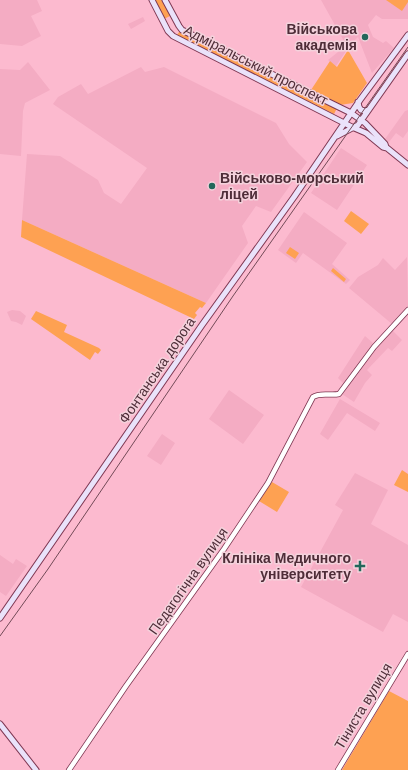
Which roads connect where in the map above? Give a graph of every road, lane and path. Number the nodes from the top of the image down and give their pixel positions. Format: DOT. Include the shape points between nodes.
graph roads {
  1 [pos="152,0"];
  2 [pos="165,0"];
  3 [pos="408,35"];
  4 [pos="408,54"];
  5 [pos="358,102"];
  6 [pos="341,108"];
  7 [pos="368,110"];
  8 [pos="351,113"];
  9 [pos="335,118"];
  10 [pos="362,120"];
  11 [pos="344,123"];
  12 [pos="354,128"];
  13 [pos="336,136"];
  14 [pos="387,148"];
  15 [pos="408,166"];
  16 [pos="408,310"];
  17 [pos="0,618"];
  18 [pos="408,654"];
  19 [pos="0,724"];
  20 [pos="36,770"];
  21 [pos="69,770"];
  22 [pos="338,770"];
  1 -- 9 [label="main road, Адміральський проспект" via="173,36"];
  2 -- 6 [label="main road, Адміральський проспект" via="182,30"];
  3 -- 5 [label="main road"];
  4 -- 7 [label="main road"];
  5 -- 7 [label="main road" via="361,110"];
  5 -- 8 [label="main road"];
  6 -- 8 [label="main road, Адміральський проспект"];
  6 -- 9 [label="main road" via="342,114"];
  7 -- 10 [label="main road"];
  8 -- 10 [label="main road, Адміральський проспект"];
  8 -- 11 [label="main road, Фонтанська дорога"];
  9 -- 11 [label="main road, Адміральський проспект"];
  10 -- 12 [label="main road"];
  10 -- 14 [label="main road, Адміральський проспект"];
  11 -- 12 [label="main road, Адміральський проспект"];
  11 -- 13 [label="main road, Фонтанська дорога"];
  12 -- 13 [label="main road"];
  12 -- 14 [label="main road, Адміральський проспект" via="366,132"];
  13 -- 17 [label="main road, Фонтанська дорога" via="202,324"];
  14 -- 15 [label="main road"];
  16 -- 21 [label="street, Педагогічна вулиця" via="374,347 339,394 314,396 268,483"];
  18 -- 22 [label="street, Тіниста вулиця"];
  19 -- 20 [label="main road"];
}
